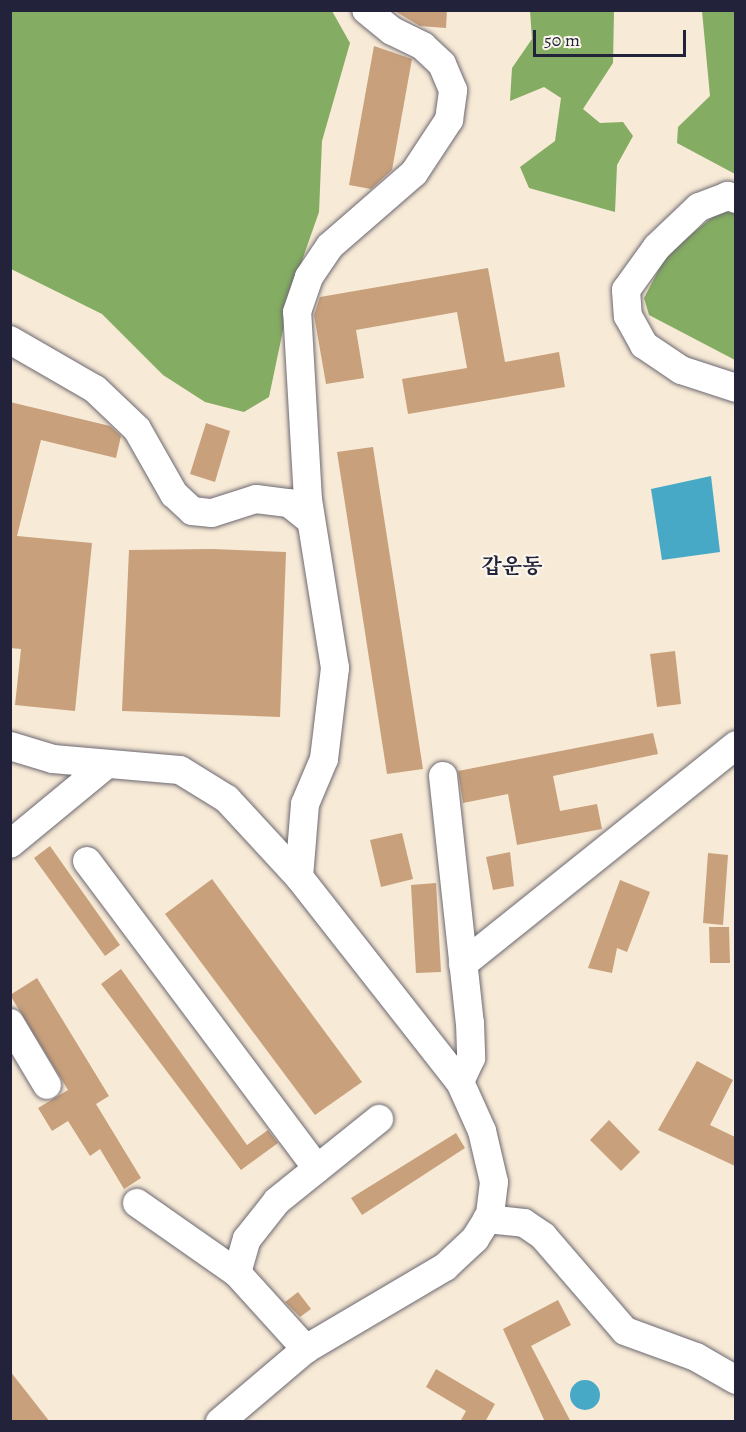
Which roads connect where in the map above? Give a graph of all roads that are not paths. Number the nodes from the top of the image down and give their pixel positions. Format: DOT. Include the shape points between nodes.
graph roads {
  1 [pos="366,10"];
  2 [pos="735,199"];
  3 [pos="10,340"];
  4 [pos="735,388"];
  5 [pos="311,521"];
  6 [pos="735,745"];
  7 [pos="10,746"];
  8 [pos="106,765"];
  9 [pos="443,776"];
  10 [pos="10,844"];
  11 [pos="87,861"];
  12 [pos="299,877"];
  13 [pos="463,964"];
  14 [pos="10,1023"];
  15 [pos="460,1082"];
  16 [pos="47,1085"];
  17 [pos="379,1119"];
  18 [pos="317,1168"];
  19 [pos="137,1203"];
  20 [pos="487,1219"];
  21 [pos="237,1273"];
  22 [pos="306,1349"];
  23 [pos="735,1380"];
  24 [pos="220,1422"];
  1 -- 5 [label="street" via="392,31 423,46 442,64 453,90 449,120 414,172 330,246 309,278 297,312"];
  2 -- 4 [label="street" via="728,196 699,207 657,247 626,290 628,316 644,345 681,370"];
  3 -- 5 [label="street" via="95,389 136,429 174,494 192,512 212,513 256,499 289,503"];
  5 -- 12 [label="street" via="335,668 334,706 324,759 305,804"];
  6 -- 13 [label="street" via="664,808 617,838"];
  7 -- 8 [label="street"];
  8 -- 10 [label="street"];
  8 -- 12 [label="street" via="180,770 227,799"];
  9 -- 13 [label="street"];
  11 -- 18 [label="street"];
  12 -- 15 [label="street"];
  13 -- 15 [label="street" via="471,1058"];
  14 -- 16 [label="street"];
  15 -- 20 [label="street" via="483,1131 494,1182"];
  17 -- 18 [label="street"];
  18 -- 21 [label="street" via="277,1201 247,1239"];
  19 -- 21 [label="street"];
  20 -- 22 [label="street" via="445,1267"];
  20 -- 23 [label="street" via="524,1223 543,1236 625,1331 696,1357"];
  21 -- 22 [label="street"];
  22 -- 24 [label="street"];
}
